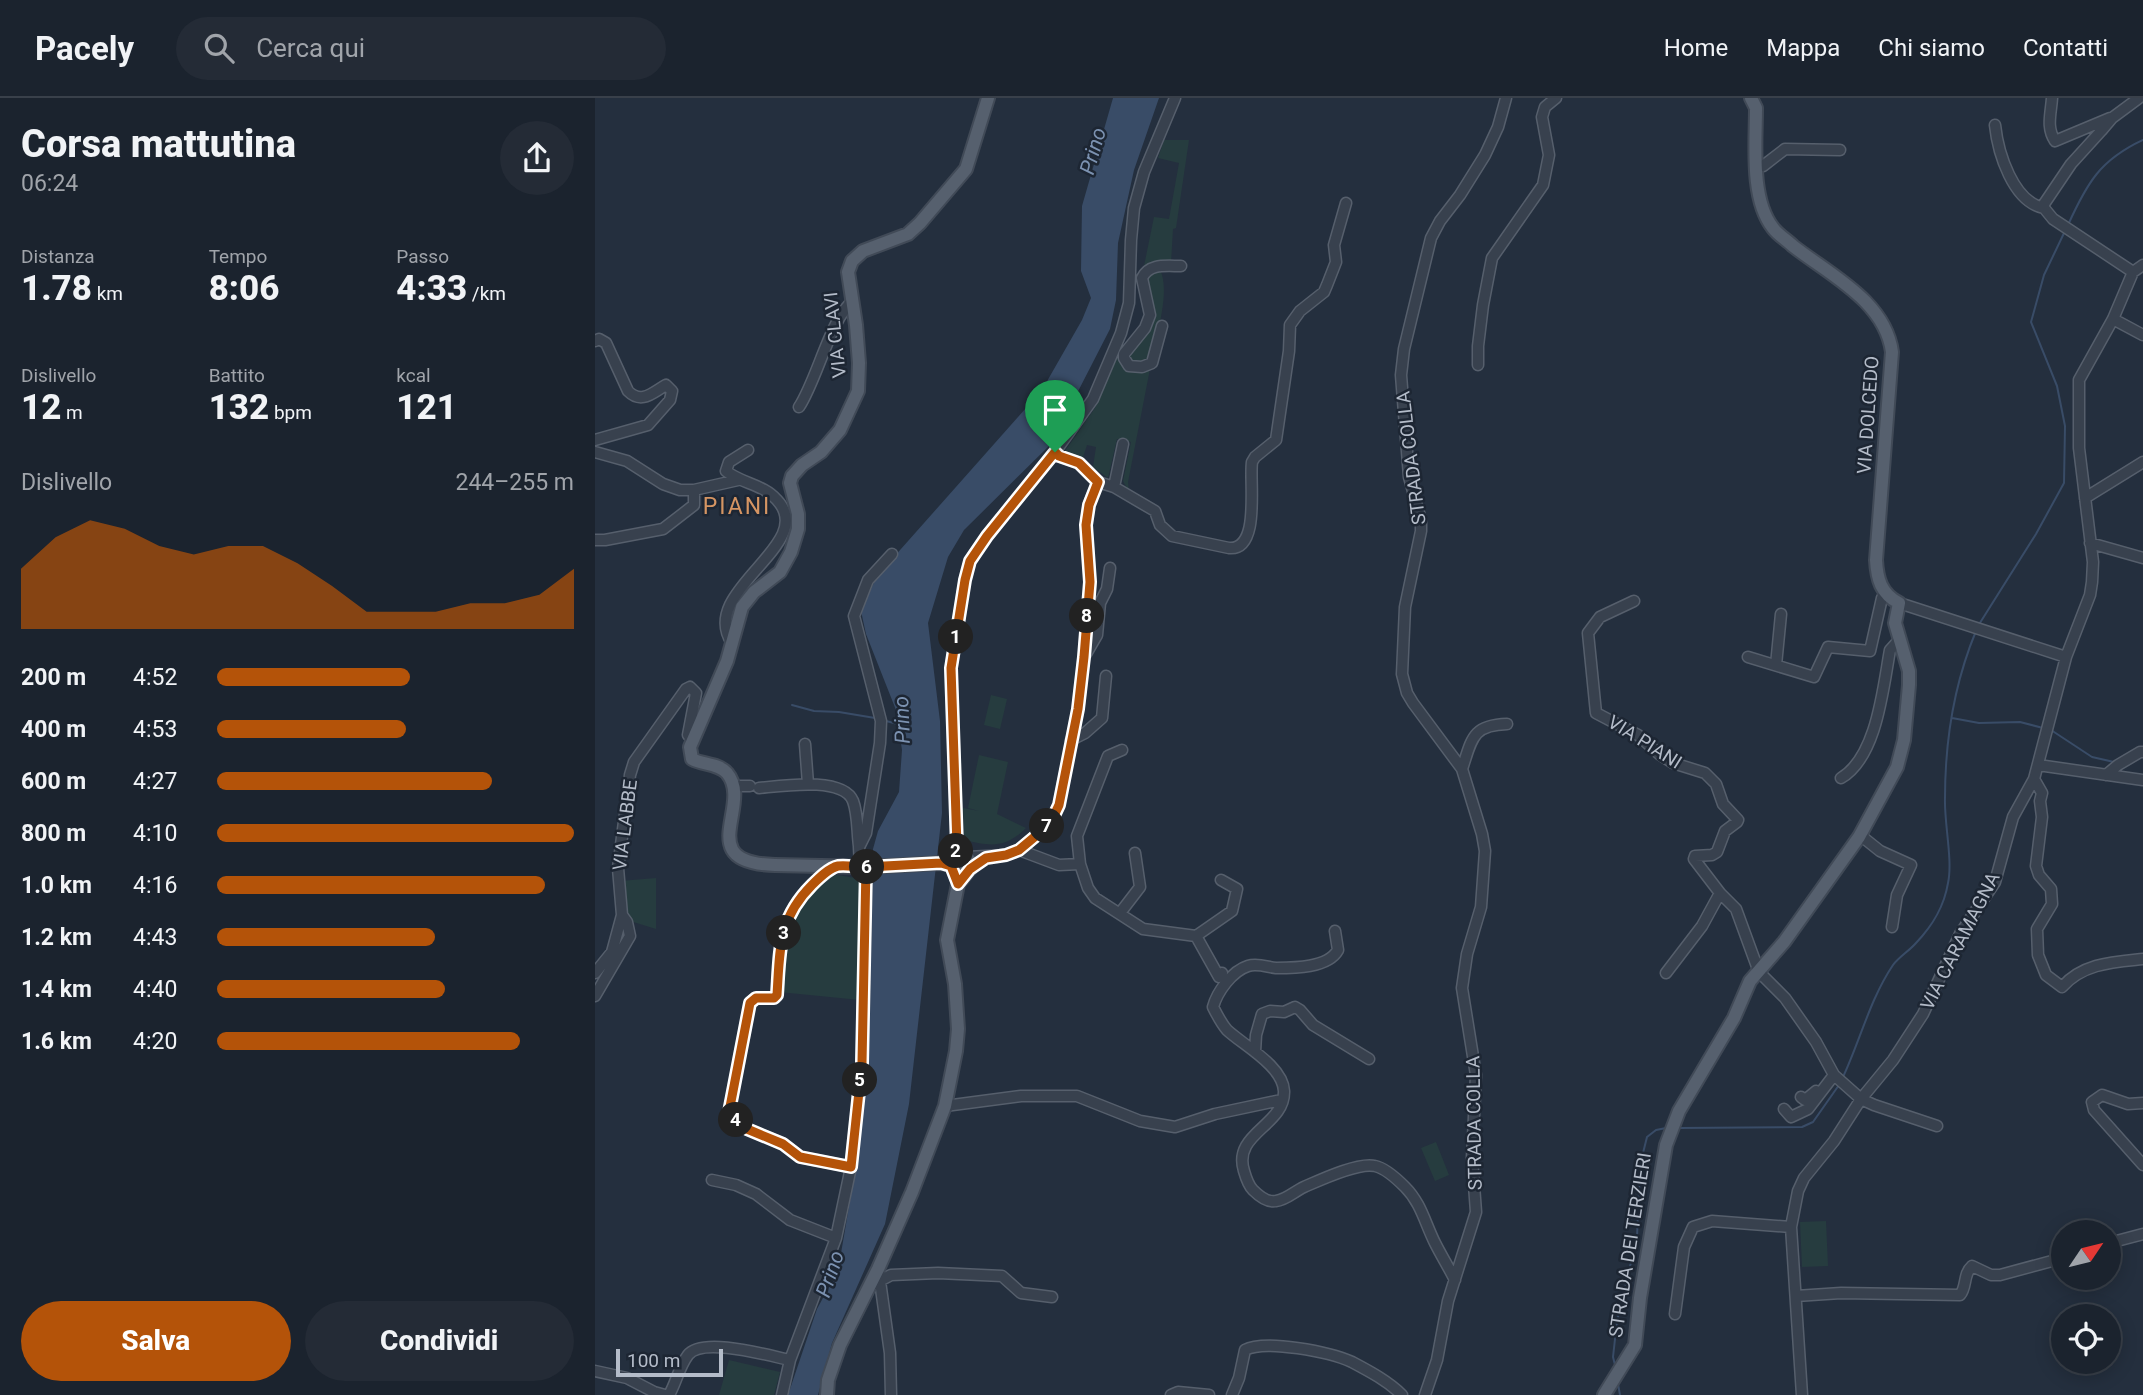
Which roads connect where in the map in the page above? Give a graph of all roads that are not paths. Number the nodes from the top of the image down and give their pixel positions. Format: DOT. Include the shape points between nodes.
graph roads {
  1 [pos="988,98"];
  2 [pos="1175,98"];
  3 [pos="1506,98"];
  4 [pos="1556,98"];
  5 [pos="1751,98"];
  6 [pos="2052,98"];
  7 [pos="2139,98"];
  8 [pos="2112,118"];
  9 [pos="1995,125"];
  10 [pos="1840,150"];
  11 [pos="1757,166"];
  12 [pos="1346,203"];
  13 [pos="2044,208"];
  14 [pos="2143,265"];
  15 [pos="1181,266"];
  16 [pos="2133,272"];
  17 [pos="853,301"];
  18 [pos="1127,311"];
  19 [pos="1150,315"];
  20 [pos="2113,319"];
  21 [pos="1162,326"];
  22 [pos="2143,335"];
  23 [pos="595,341"];
  24 [pos="1478,365"];
  25 [pos="799,407"];
  26 [pos="595,440"];
  27 [pos="1123,444"];
  28 [pos="748,450"];
  29 [pos="595,452"];
  30 [pos="1055,452"];
  31 [pos="2143,462"];
  32 [pos="738,480"];
  33 [pos="1098,482"];
  34 [pos="1114,487"];
  35 [pos="694,490"];
  36 [pos="2085,498"];
  37 [pos="595,540"];
  38 [pos="2090,543"];
  39 [pos="892,554"];
  40 [pos="2143,558"];
  41 [pos="1110,568"];
  42 [pos="1885,593"];
  43 [pos="1634,601"];
  44 [pos="1899,603"];
  45 [pos="1781,614"];
  46 [pos="1899,640"];
  47 [pos="732,643"];
  48 [pos="1084,657"];
  49 [pos="1748,657"];
  50 [pos="2066,657"];
  51 [pos="1776,666"];
  52 [pos="1106,676"];
  53 [pos="1507,724"];
  54 [pos="692,740"];
  55 [pos="1071,740"];
  56 [pos="805,744"];
  57 [pos="1122,750"];
  58 [pos="2138,754"];
  59 [pos="2038,765"];
  60 [pos="1462,769"];
  61 [pos="2106,775"];
  62 [pos="1841,778"];
  63 [pos="2034,779"];
  64 [pos="2143,780"];
  65 [pos="808,784"];
  66 [pos="733,786"];
  67 [pos="1860,835"];
  68 [pos="859,847"];
  69 [pos="1019,850"];
  70 [pos="1135,853"];
  71 [pos="958,861"];
  72 [pos="1080,864"];
  73 [pos="836,866"];
  74 [pos="865,867"];
  75 [pos="1221,880"];
  76 [pos="1720,894"];
  77 [pos="1120,913"];
  78 [pos="622,915"];
  79 [pos="1892,927"];
  80 [pos="1335,931"];
  81 [pos="1196,936"];
  82 [pos="2143,958"];
  83 [pos="1666,972"];
  84 [pos="1759,972"];
  85 [pos="595,973"];
  86 [pos="1222,973"];
  87 [pos="595,996"];
  88 [pos="1255,1052"];
  89 [pos="1369,1059"];
  90 [pos="1832,1073"];
  91 [pos="1801,1097"];
  92 [pos="1861,1099"];
  93 [pos="1281,1100"];
  94 [pos="2143,1103"];
  95 [pos="945,1106"];
  96 [pos="1784,1109"];
  97 [pos="1937,1126"];
  98 [pos="2143,1166"];
  99 [pos="851,1167"];
  100 [pos="712,1180"];
  101 [pos="1791,1227"];
  102 [pos="2143,1234"];
  103 [pos="836,1238"];
  104 [pos="2121,1240"];
  105 [pos="2051,1261"];
  106 [pos="876,1278"];
  107 [pos="1455,1280"];
  108 [pos="1796,1296"];
  109 [pos="1052,1297"];
  110 [pos="1675,1314"];
  111 [pos="790,1360"];
  112 [pos="595,1371"];
  113 [pos="1608,1390"];
  114 [pos="667,1395"];
  115 [pos="782,1395"];
  116 [pos="827,1395"];
  117 [pos="891,1395"];
  118 [pos="1171,1395"];
  119 [pos="1209,1395"];
  120 [pos="1232,1395"];
  121 [pos="1402,1395"];
  122 [pos="1425,1395"];
  123 [pos="1802,1395"];
  1 -- 17 [label="main road, VIA CLAVI" via="966,169 908,234 863,251 852,261 848,272"];
  2 -- 18 [label="street" via="1144,172 1135,208"];
  3 -- 60 [label="street, STRADA COLLA" via="1489,147 1431,237 1402,363 1409,477 1421,520 1405,607 1402,674 1413,703"];
  4 -- 24 [label="street" via="1545,107 1542,117 1549,155 1543,185 1492,258"];
  5 -- 11 [label="main road, VIA DOLCEDO"];
  6 -- 8 [label="street" via="2049,123 2055,141"];
  7 -- 8 [label="street"];
  8 -- 13 [label="street" via="2071,164"];
  9 -- 13 [label="street" via="1997,144 2018,189 2027,202"];
  10 -- 11 [label="street" via="1785,149"];
  11 -- 42 [label="main road, VIA DOLCEDO" via="1762,205 1773,229 1858,296 1874,311 1890,338 1876,560"];
  12 -- 34 [label="street" via="1335,245 1336,262 1324,292 1290,325 1276,440 1252,462 1251,520 1242,545 1229,548 1172,536 1160,525 1155,511"];
  13 -- 16 [label="street" via="2053,219"];
  14 -- 16 [label="street"];
  15 -- 19 [label="street" via="1151,267 1144,273"];
  16 -- 20 [label="street, VIA CARAMAGNA"];
  17 -- 25 [label="street" via="843,312"];
  17 -- 47 [label="main road, VIA CLAVI" via="858,391 840,430 792,476 798,529 791,552 780,572 747,598"];
  18 -- 19 [label="street"];
  18 -- 30 [label="street" via="1093,399"];
  19 -- 21 [label="street" via="1124,354 1129,366 1152,363"];
  20 -- 22 [label="street"];
  20 -- 36 [label="street, VIA CARAMAGNA" via="2079,380"];
  23 -- 26 [label="street" via="606,343 633,396 653,395 666,385 672,391 670,400 648,425"];
  27 -- 34 [label="street"];
  28 -- 32 [label="street" via="726,467"];
  29 -- 35 [label="street" via="627,461 663,484"];
  30 -- 33 [label="street" via="1079,463"];
  30 -- 71 [label="street" via="987,536 970,561 965,580 951,668"];
  31 -- 36 [label="street"];
  32 -- 35 [label="street"];
  32 -- 47 [label="street" via="761,487 776,499 786,524 785,534 751,573 726,616 726,634"];
  33 -- 34 [label="street"];
  33 -- 48 [label="street" via="1086,525 1090,582"];
  35 -- 37 [label="street" via="694,505 663,529"];
  36 -- 38 [label="street, VIA CARAMAGNA"];
  38 -- 40 [label="street"];
  38 -- 50 [label="street, VIA CARAMAGNA" via="2090,595"];
  39 -- 68 [label="street" via="868,580 854,616 881,721 866,833"];
  41 -- 48 [label="street" via="1097,635"];
  42 -- 44 [label="main road"];
  42 -- 51 [label="street" via="1870,651 1828,647 1814,677"];
  43 -- 76 [label="street, VIA PIANI" via="1600,617 1588,633 1596,713 1622,724 1673,763 1705,773 1716,784 1723,804 1738,820 1725,831 1717,852 1694,859"];
  44 -- 46 [label="main road, STRADA DEI TERZIERI" via="1895,623"];
  44 -- 50 [label="street"];
  45 -- 51 [label="street"];
  46 -- 62 [label="street" via="1890,650 1870,740 1853,770"];
  46 -- 67 [label="main road, STRADA DEI TERZIERI" via="1909,671 1904,740 1892,778"];
  47 -- 54 [label="main road, VIA CLAVI"];
  48 -- 55 [label="street"];
  49 -- 51 [label="street"];
  50 -- 59 [label="street, VIA CARAMAGNA"];
  52 -- 55 [label="street" via="1102,718"];
  53 -- 60 [label="street" via="1480,729"];
  54 -- 66 [label="main road" via="692,759 722,769"];
  54 -- 78 [label="street, VIA LABBE" via="688,735 697,692 690,687 639,753 630,775 618,868"];
  55 -- 69 [label="street" via="1059,805 1050,824"];
  56 -- 65 [label="street"];
  57 -- 72 [label="street" via="1108,756 1093,791 1077,836"];
  58 -- 61 [label="street"];
  59 -- 61 [label="street"];
  59 -- 63 [label="street, VIA CARAMAGNA"];
  60 -- 107 [label="street, STRADA COLLA" via="1485,851 1483,898 1467,954 1462,995 1476,1075 1472,1158 1476,1212"];
  61 -- 64 [label="street"];
  63 -- 82 [label="street" via="2042,793 2036,866 2050,889 2052,904 2037,929 2038,955 2046,975 2062,987 2095,965"];
  63 -- 92 [label="street, VIA CARAMAGNA" via="2013,817 1992,889 1960,934 1923,1014"];
  65 -- 66 [label="street"];
  65 -- 68 [label="street" via="835,786 849,794"];
  66 -- 73 [label="main road" via="728,836 737,855 764,865"];
  67 -- 79 [label="street" via="1880,851 1911,865 1897,895"];
  67 -- 84 [label="main road, STRADA DEI TERZIERI"];
  68 -- 74 [label="street"];
  69 -- 71 [label="street"];
  69 -- 72 [label="street" via="1059,865"];
  70 -- 77 [label="street" via="1140,887"];
  71 -- 74 [label="main road"];
  71 -- 95 [label="main road" via="947,940 958,1029"];
  72 -- 77 [label="street" via="1095,898"];
  73 -- 74 [label="main road"];
  73 -- 99 [label="street" via="798,899 786,919 777,995 750,1003 729,1112 747,1129 783,1144 800,1157"];
  74 -- 99 [label="street" via="862,1063"];
  75 -- 81 [label="street" via="1237,889 1233,911"];
  76 -- 83 [label="street"];
  76 -- 84 [label="street, VIA PIANI" via="1735,909"];
  77 -- 81 [label="street" via="1143,929"];
  78 -- 85 [label="street, VIA LABBE" via="612,952"];
  78 -- 87 [label="street, VIA LABBE" via="630,936"];
  80 -- 88 [label="street" via="1338,950 1327,961 1275,968 1250,965 1216,996 1213,1007 1226,1029"];
  81 -- 86 [label="street" via="1219,977"];
  84 -- 90 [label="street, VIA PIANI" via="1785,998"];
  84 -- 113 [label="main road, STRADA DEI TERZIERI" via="1750,981 1669,1135 1635,1345"];
  88 -- 89 [label="street" via="1262,1014 1295,1007 1313,1026"];
  88 -- 93 [label="street" via="1278,1076 1284,1094"];
  90 -- 91 [label="street" via="1805,1100"];
  90 -- 92 [label="street, VIA PIANI"];
  90 -- 96 [label="street" via="1808,1109 1791,1117"];
  92 -- 97 [label="street"];
  92 -- 101 [label="street, VIA CARAMAGNA" via="1804,1178"];
  93 -- 95 [label="street" via="1175,1128 1140,1121 1077,1096 1021,1096"];
  93 -- 107 [label="street" via="1272,1119 1245,1145 1242,1166 1252,1189 1262,1198 1276,1201 1335,1175 1377,1166 1397,1179 1420,1205"];
  94 -- 98 [label="street" via="2128,1104 2102,1096 2092,1102"];
  95 -- 106 [label="main road"];
  99 -- 103 [label="street"];
  100 -- 103 [label="street" via="756,1194 790,1220"];
  101 -- 108 [label="street"];
  101 -- 110 [label="street" via="1712,1221 1693,1227 1684,1247"];
  102 -- 104 [label="street"];
  103 -- 111 [label="street"];
  105 -- 108 [label="street" via="2000,1275 1972,1266 1960,1295"];
  106 -- 109 [label="street" via="921,1273 1002,1276 1021,1293"];
  106 -- 116 [label="main road" via="840,1345"];
  106 -- 117 [label="street" via="890,1353"];
  107 -- 122 [label="street, STRADA COLLA"];
  108 -- 123 [label="street"];
  111 -- 114 [label="street" via="699,1347 689,1353"];
  111 -- 115 [label="street"];
  112 -- 114 [label="street"];
  118 -- 119 [label="street"];
  120 -- 121 [label="street" via="1245,1350 1252,1346 1341,1358 1371,1372"];
}
